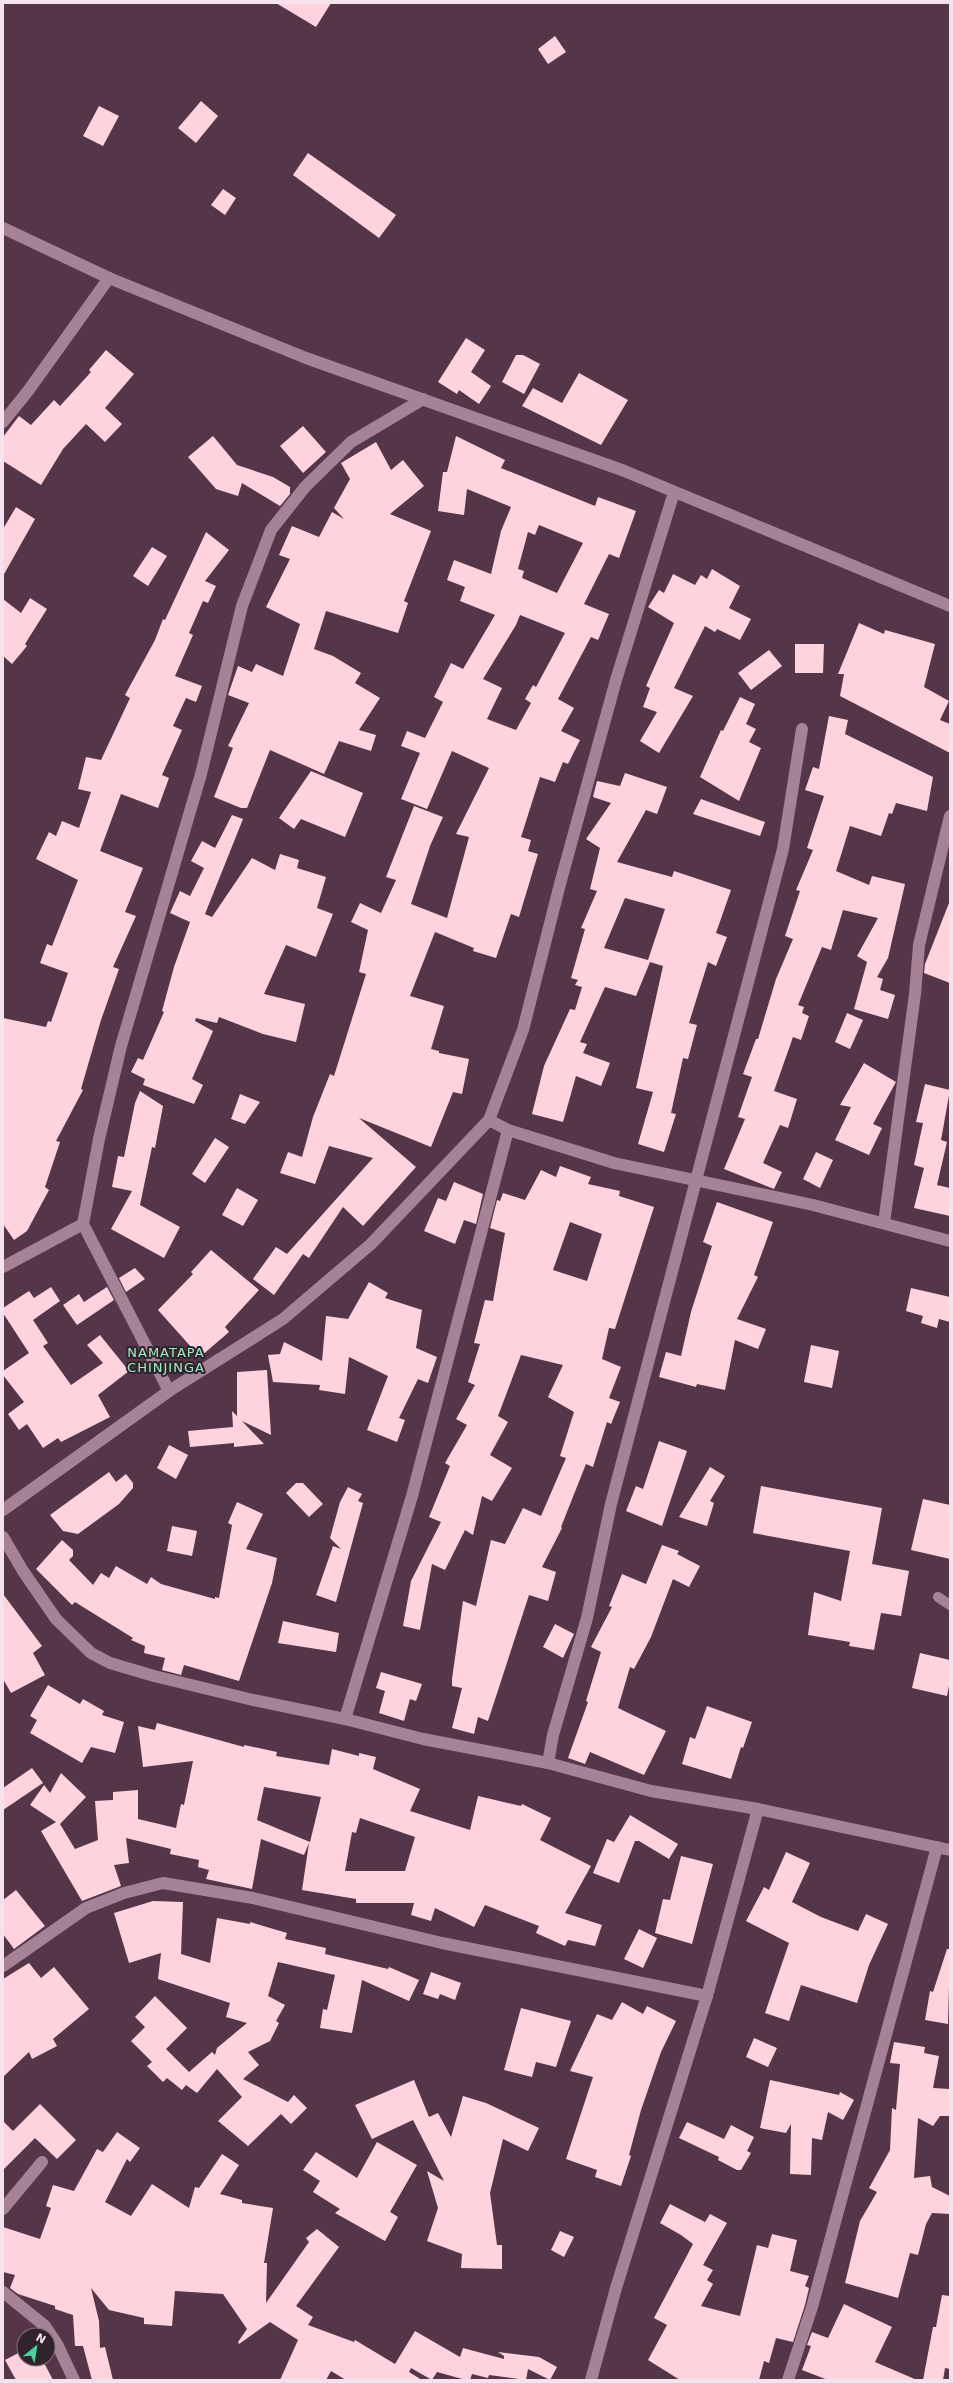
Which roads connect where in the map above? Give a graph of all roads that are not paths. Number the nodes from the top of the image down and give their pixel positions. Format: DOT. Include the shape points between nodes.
graph roads {
  1 [pos="3,228"];
  2 [pos="109,278"];
  3 [pos="423,398"];
  4 [pos="3,422"];
  5 [pos="674,492"];
  6 [pos="950,606"];
  7 [pos="802,729"];
  8 [pos="950,816"];
  9 [pos="489,1120"];
  10 [pos="508,1130"];
  11 [pos="696,1181"];
  12 [pos="884,1223"];
  13 [pos="83,1224"];
  14 [pos="950,1241"];
  15 [pos="3,1267"];
  16 [pos="169,1391"];
  17 [pos="3,1510"];
  18 [pos="3,1537"];
  19 [pos="938,1597"];
  20 [pos="950,1605"];
  21 [pos="345,1719"];
  22 [pos="548,1763"];
  23 [pos="758,1809"];
  24 [pos="937,1847"];
  25 [pos="950,1850"];
  26 [pos="3,1966"];
  27 [pos="707,1996"];
  28 [pos="42,2162"];
  29 [pos="3,2209"];
  30 [pos="3,2292"];
  31 [pos="74,2380"];
  32 [pos="591,2380"];
  33 [pos="788,2380"];
  1 -- 2 [label="street"];
  2 -- 3 [label="street" via="306,358"];
  2 -- 4 [label="street"];
  3 -- 5 [label="street" via="555,445"];
  3 -- 13 [label="street" via="351,442 333,458 305,487 271,530 261,551 242,606 201,774 121,1046 99,1138"];
  5 -- 6 [label="street"];
  5 -- 9 [label="street" via="616,680 522,1030"];
  7 -- 11 [label="street" via="783,849"];
  8 -- 12 [label="street" via="919,944 915,994"];
  9 -- 10 [label="street"];
  9 -- 16 [label="street" via="371,1244 283,1319"];
  10 -- 11 [label="street" via="614,1163"];
  10 -- 21 [label="street" via="412,1496"];
  11 -- 12 [label="street" via="813,1204"];
  11 -- 22 [label="street" via="611,1504 582,1638 553,1735"];
  12 -- 14 [label="street"];
  13 -- 15 [label="street"];
  13 -- 16 [label="street"];
  16 -- 17 [label="street"];
  18 -- 21 [label="street" via="56,1619 91,1653 110,1663 154,1676"];
  19 -- 20 [label="lane"];
  21 -- 22 [label="street" via="423,1739"];
  22 -- 23 [label="street" via="651,1791"];
  23 -- 24 [label="street"];
  23 -- 27 [label="street"];
  24 -- 25 [label="street"];
  24 -- 33 [label="street" via="812,2307"];
  26 -- 27 [label="street" via="86,1908 124,1893 163,1883 253,1898 442,1943"];
  27 -- 32 [label="street" via="616,2288"];
  28 -- 29 [label="street"];
  30 -- 31 [label="street" via="45,2326 57,2344"];
}
